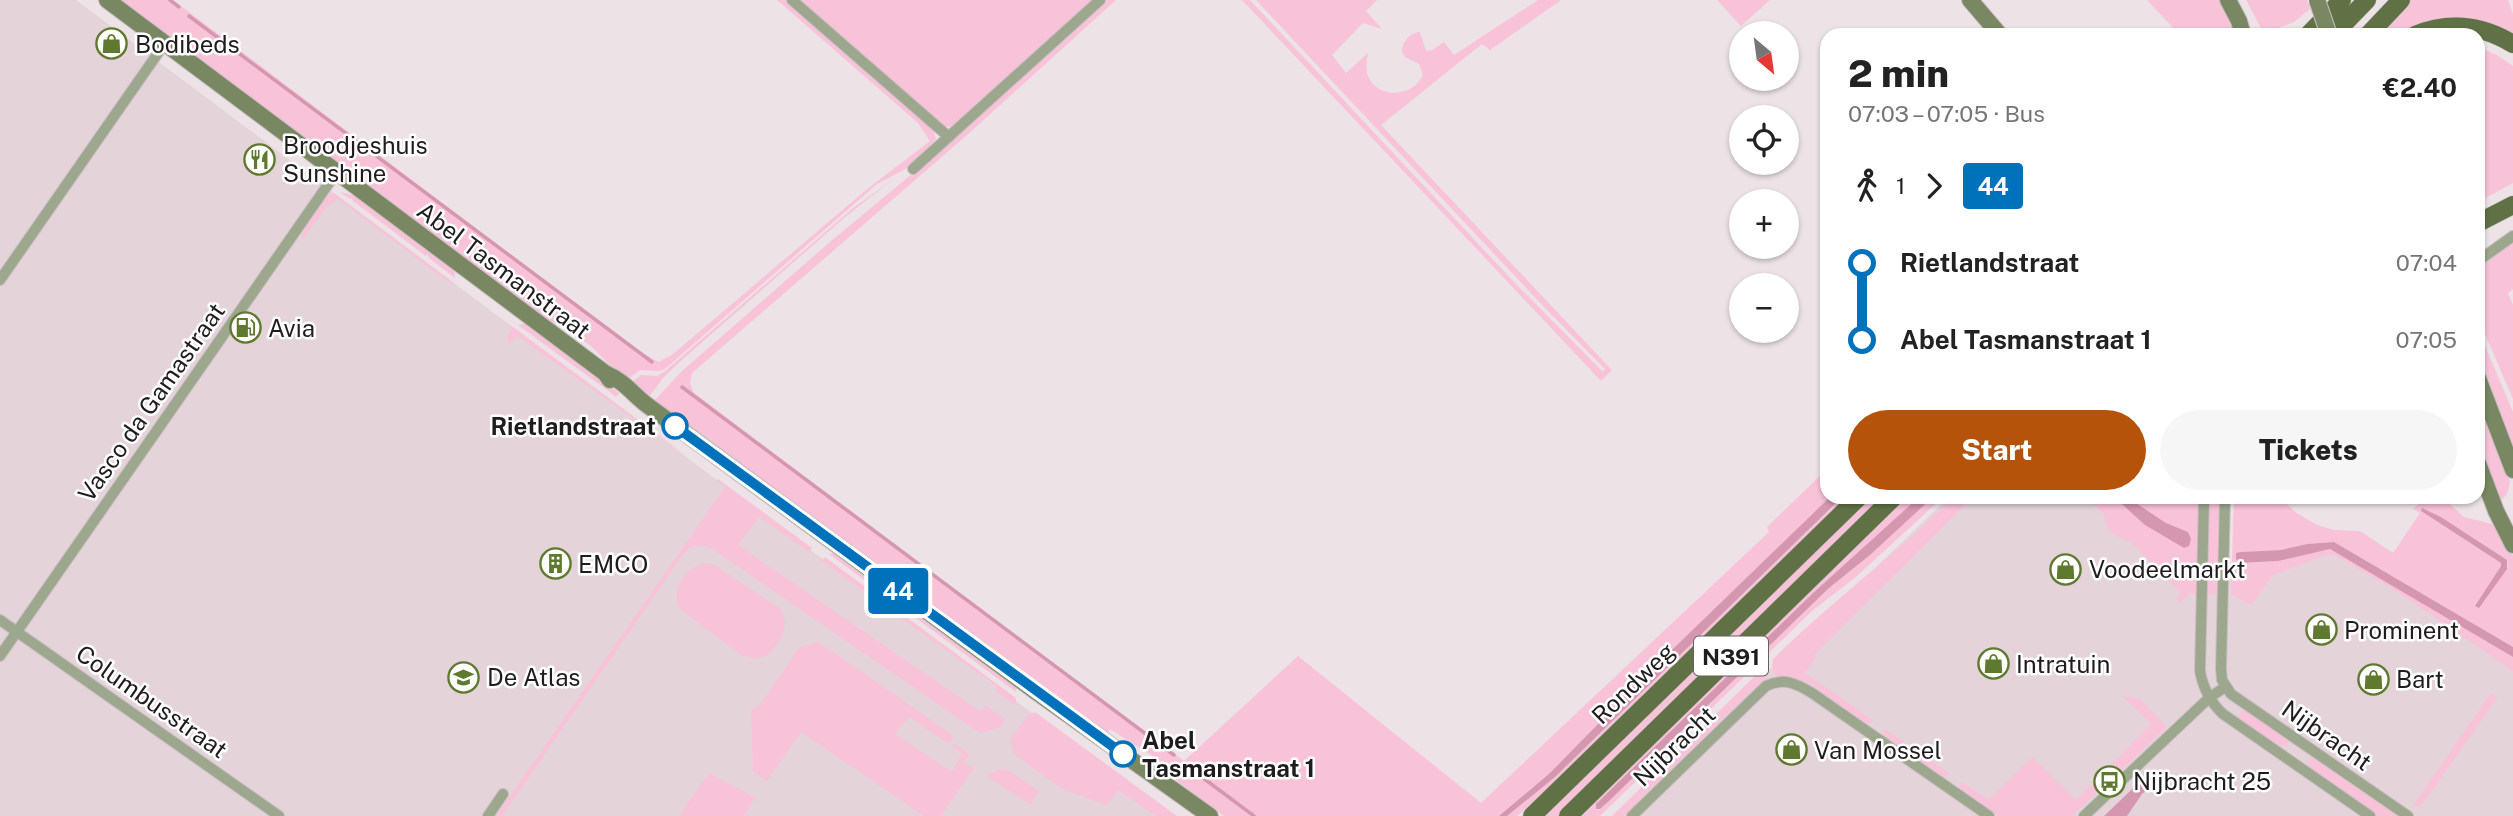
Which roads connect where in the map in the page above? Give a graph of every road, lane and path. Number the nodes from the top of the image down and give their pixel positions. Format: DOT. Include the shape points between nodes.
graph roads {
  1 [pos="107,0"];
  2 [pos="792,0"];
  3 [pos="1100,0"];
  4 [pos="1970,0"];
  5 [pos="2228,0"];
  6 [pos="2317,0"];
  7 [pos="2342,0"];
  8 [pos="2367,0"];
  9 [pos="2401,0"];
  10 [pos="1994,28"];
  11 [pos="2241,28"];
  12 [pos="2315,28"];
  13 [pos="2328,28"];
  14 [pos="2338,28"];
  15 [pos="2375,28"];
  16 [pos="2437,28"];
  17 [pos="2472,28"];
  18 [pos="2485,31"];
  19 [pos="165,43"];
  20 [pos="2513,44"];
  21 [pos="949,137"];
  22 [pos="913,169"];
  23 [pos="336,173"];
  24 [pos="2513,205"];
  25 [pos="2513,216"];
  26 [pos="2485,219"];
  27 [pos="2485,230"];
  28 [pos="2513,236"];
  29 [pos="2485,256"];
  30 [pos="0,279"];
  31 [pos="2485,396"];
  32 [pos="2513,470"];
  33 [pos="2485,483"];
  34 [pos="1852,504"];
  35 [pos="1887,504"];
  36 [pos="2204,504"];
  37 [pos="2225,504"];
  38 [pos="2513,545"];
  39 [pos="0,620"];
  40 [pos="17,632"];
  41 [pos="0,656"];
  42 [pos="2225,687"];
  43 [pos="2209,698"];
  44 [pos="503,794"];
  45 [pos="279,816"];
  46 [pos="488,816"];
  47 [pos="1210,816"];
  48 [pos="1532,816"];
  49 [pos="1568,816"];
  50 [pos="1632,816"];
  51 [pos="1989,816"];
  52 [pos="2084,816"];
  53 [pos="2370,816"];
  54 [pos="2408,816"];
  1 -- 19 [label="street, Abel Tasmanstraat"];
  2 -- 21 [label="street"];
  3 -- 21 [label="street"];
  4 -- 10 [label="street"];
  5 -- 11 [label="street"];
  6 -- 13 [label="street, bridge"];
  7 -- 12 [label="main road"];
  8 -- 14 [label="main road"];
  9 -- 15 [label="main road"];
  16 -- 17 [label="main road"];
  18 -- 20 [label="main road"];
  19 -- 23 [label="street, Abel Tasmanstraat"];
  19 -- 30 [label="street"];
  21 -- 22 [label="street"];
  23 -- 40 [label="street, Vasco da Gamastraat"];
  23 -- 47 [label="street, Abel Tasmanstraat"];
  24 -- 26 [label="main road"];
  25 -- 27 [label="main road"];
  28 -- 29 [label="street"];
  31 -- 32 [label="street"];
  33 -- 38 [label="street"];
  34 -- 48 [label="main road, Rondweg / N391"];
  35 -- 49 [label="main road, Rondweg / N391"];
  36 -- 43 [label="street" via="2200,671"];
  37 -- 42 [label="street" via="2221,669"];
  39 -- 40 [label="street, Columbusstraat"];
  40 -- 41 [label="street, Vasco da Gamastraat"];
  40 -- 45 [label="street, Columbusstraat"];
  42 -- 43 [label="street"];
  42 -- 54 [label="street, Nijbracht"];
  43 -- 52 [label="street"];
  43 -- 53 [label="street, Nijbracht" via="2223,714"];
  44 -- 46 [label="street"];
  50 -- 51 [label="street, Nijbracht" via="1766,686 1783,681 1812,693"];
}
